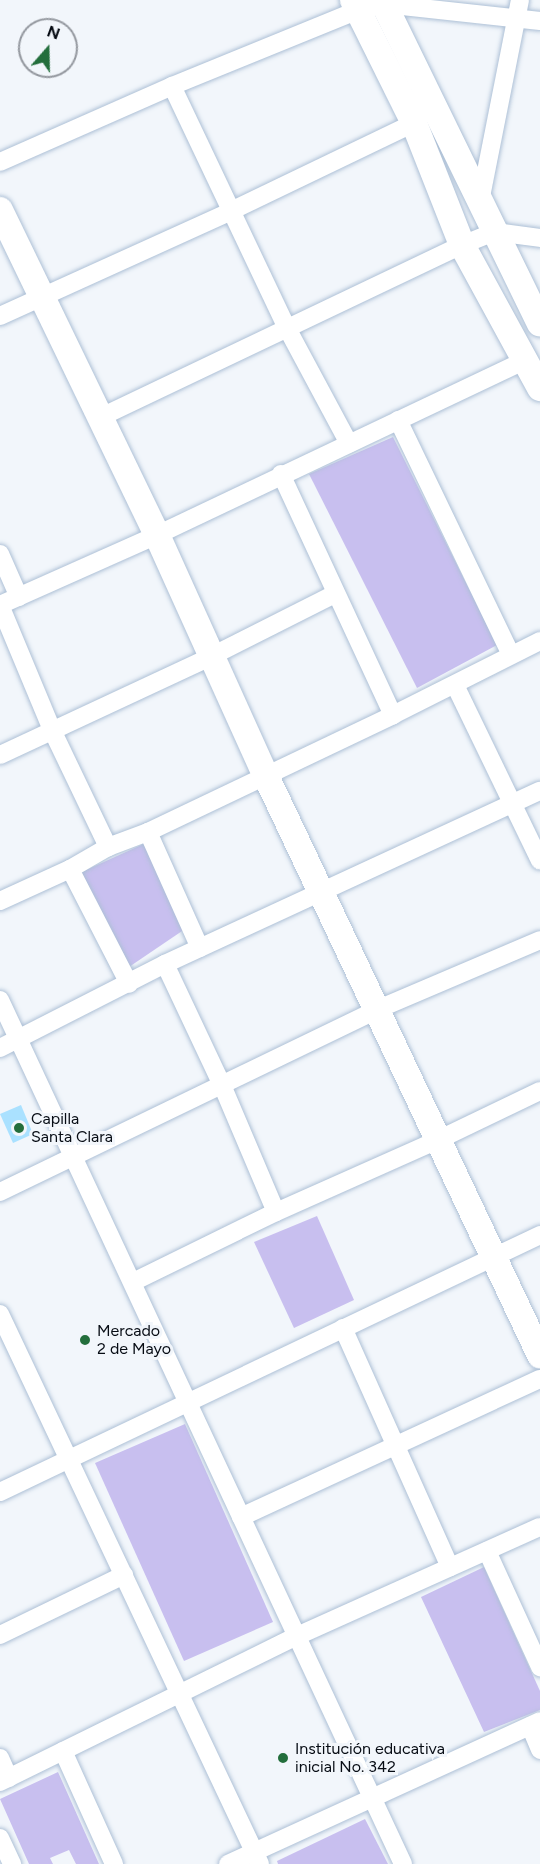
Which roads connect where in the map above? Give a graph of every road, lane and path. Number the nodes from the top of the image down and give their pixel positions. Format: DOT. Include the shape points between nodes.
graph roads {
  1 [pos="520,0"];
  2 [pos="383,2"];
  3 [pos="355,5"];
  4 [pos="517,20"];
  5 [pos="540,21"];
  6 [pos="172,86"];
  7 [pos="414,123"];
  8 [pos="0,162"];
  9 [pos="480,202"];
  10 [pos="0,210"];
  11 [pos="231,211"];
  12 [pos="495,232"];
  13 [pos="540,238"];
  14 [pos="462,245"];
  15 [pos="43,296"];
  16 [pos="0,316"];
  17 [pos="540,324"];
  18 [pos="288,330"];
  19 [pos="527,359"];
  20 [pos="540,388"];
  21 [pos="101,417"];
  22 [pos="399,420"];
  23 [pos="350,444"];
  24 [pos="281,474"];
  25 [pos="157,535"];
  26 [pos="0,554"];
  27 [pos="335,594"];
  28 [pos="19,597"];
  29 [pos="0,605"];
  30 [pos="540,640"];
  31 [pos="510,653"];
  32 [pos="212,656"];
  33 [pos="456,685"];
  34 [pos="393,715"];
  35 [pos="52,730"];
  36 [pos="0,755"];
  37 [pos="266,776"];
  38 [pos="540,791"];
  39 [pos="513,805"];
  40 [pos="148,832"];
  41 [pos="108,847"];
  42 [pos="540,861"];
  43 [pos="70,869"];
  44 [pos="320,891"];
  45 [pos="0,901"];
  46 [pos="540,940"];
  47 [pos="200,948"];
  48 [pos="165,964"];
  49 [pos="129,984"];
  50 [pos="0,1000"];
  51 [pos="376,1010"];
  52 [pos="19,1039"];
  53 [pos="0,1048"];
  54 [pos="222,1085"];
  55 [pos="540,1091"];
  56 [pos="438,1140"];
  57 [pos="74,1156"];
  58 [pos="0,1192"];
  59 [pos="276,1212"];
  60 [pos="540,1236"];
  61 [pos="493,1257"];
  62 [pos="133,1282"];
  63 [pos="0,1314"];
  64 [pos="343,1328"];
  65 [pos="6,1341"];
  66 [pos="540,1355"];
  67 [pos="540,1379"];
  68 [pos="189,1402"];
  69 [pos="396,1446"];
  70 [pos="69,1460"];
  71 [pos="0,1492"];
  72 [pos="242,1517"];
  73 [pos="540,1527"];
  74 [pos="487,1551"];
  75 [pos="450,1567"];
  76 [pos="124,1575"];
  77 [pos="0,1635"];
  78 [pos="297,1636"];
  79 [pos="540,1667"];
  80 [pos="180,1693"];
  81 [pos="535,1723"];
  82 [pos="540,1750"];
  83 [pos="63,1751"];
  84 [pos="0,1758"];
  85 [pos="5,1780"];
  86 [pos="373,1798"];
  87 [pos="0,1838"];
  88 [pos="257,1858"];
  89 [pos="12,1864"];
  90 [pos="114,1864"];
  91 [pos="228,1864"];
  92 [pos="403,1864"];
  1 -- 4 [label="street"];
  2 -- 3 [label="street"];
  2 -- 4 [label="street"];
  2 -- 9 [label="main road"];
  3 -- 6 [label="street"];
  3 -- 7 [label="main road"];
  4 -- 5 [label="street"];
  4 -- 9 [label="street"];
  6 -- 8 [label="street"];
  6 -- 11 [label="street"];
  7 -- 11 [label="street"];
  7 -- 14 [label="main road"];
  9 -- 12 [label="main road"];
  10 -- 15 [label="main road"];
  11 -- 15 [label="street"];
  11 -- 18 [label="street"];
  12 -- 13 [label="street"];
  12 -- 14 [label="street"];
  12 -- 17 [label="main road"];
  14 -- 18 [label="street"];
  14 -- 19 [label="main road"];
  15 -- 16 [label="street"];
  15 -- 21 [label="main road"];
  18 -- 21 [label="street"];
  18 -- 23 [label="street"];
  19 -- 20 [label="main road"];
  19 -- 22 [label="street"];
  21 -- 25 [label="main road"];
  22 -- 23 [label="street"];
  22 -- 31 [label="street"];
  23 -- 24 [label="street"];
  24 -- 25 [label="street"];
  24 -- 27 [label="street"];
  25 -- 28 [label="street"];
  25 -- 32 [label="main road"];
  26 -- 28 [label="street"];
  27 -- 32 [label="street"];
  27 -- 34 [label="street"];
  28 -- 29 [label="street"];
  29 -- 35 [label="street"];
  30 -- 31 [label="street"];
  31 -- 33 [label="street"];
  32 -- 35 [label="street"];
  32 -- 37 [label="main road"];
  33 -- 34 [label="street"];
  33 -- 39 [label="street"];
  34 -- 37 [label="street"];
  35 -- 36 [label="street"];
  35 -- 41 [label="street"];
  37 -- 40 [label="street"];
  37 -- 44 [label="main road"];
  38 -- 39 [label="street"];
  39 -- 42 [label="street"];
  39 -- 44 [label="street"];
  40 -- 41 [label="street"];
  40 -- 47 [label="street"];
  41 -- 43 [label="street"];
  43 -- 45 [label="street"];
  43 -- 49 [label="street"];
  44 -- 47 [label="street"];
  44 -- 51 [label="main road"];
  46 -- 51 [label="street"];
  47 -- 48 [label="street"];
  48 -- 49 [label="street"];
  48 -- 54 [label="street"];
  49 -- 52 [label="street"];
  50 -- 52 [label="street"];
  51 -- 54 [label="street"];
  51 -- 56 [label="main road"];
  52 -- 53 [label="street"];
  52 -- 57 [label="street"];
  54 -- 57 [label="street"];
  54 -- 59 [label="street"];
  55 -- 56 [label="street"];
  56 -- 59 [label="street"];
  56 -- 61 [label="main road"];
  57 -- 58 [label="street"];
  57 -- 62 [label="street"];
  59 -- 62 [label="street"];
  60 -- 61 [label="street"];
  61 -- 64 [label="street"];
  61 -- 66 [label="main road"];
  62 -- 68 [label="street"];
  63 -- 65 [label="street"];
  64 -- 68 [label="street"];
  64 -- 69 [label="street"];
  65 -- 70 [label="street"];
  67 -- 69 [label="street"];
  68 -- 70 [label="street"];
  68 -- 72 [label="street"];
  69 -- 72 [label="street"];
  69 -- 75 [label="street"];
  70 -- 71 [label="street"];
  70 -- 76 [label="street"];
  72 -- 78 [label="street"];
  73 -- 74 [label="street"];
  74 -- 75 [label="street"];
  74 -- 79 [label="street"];
  75 -- 78 [label="street"];
  76 -- 77 [label="street"];
  76 -- 80 [label="street"];
  78 -- 80 [label="street"];
  78 -- 86 [label="street"];
  80 -- 83 [label="street"];
  80 -- 88 [label="street"];
  81 -- 82 [label="street"];
  81 -- 86 [label="street"];
  83 -- 85 [label="street"];
  83 -- 90 [label="street"];
  84 -- 85 [label="street"];
  86 -- 88 [label="street"];
  86 -- 92 [label="street"];
  87 -- 89 [label="street"];
  88 -- 91 [label="street"];
}
